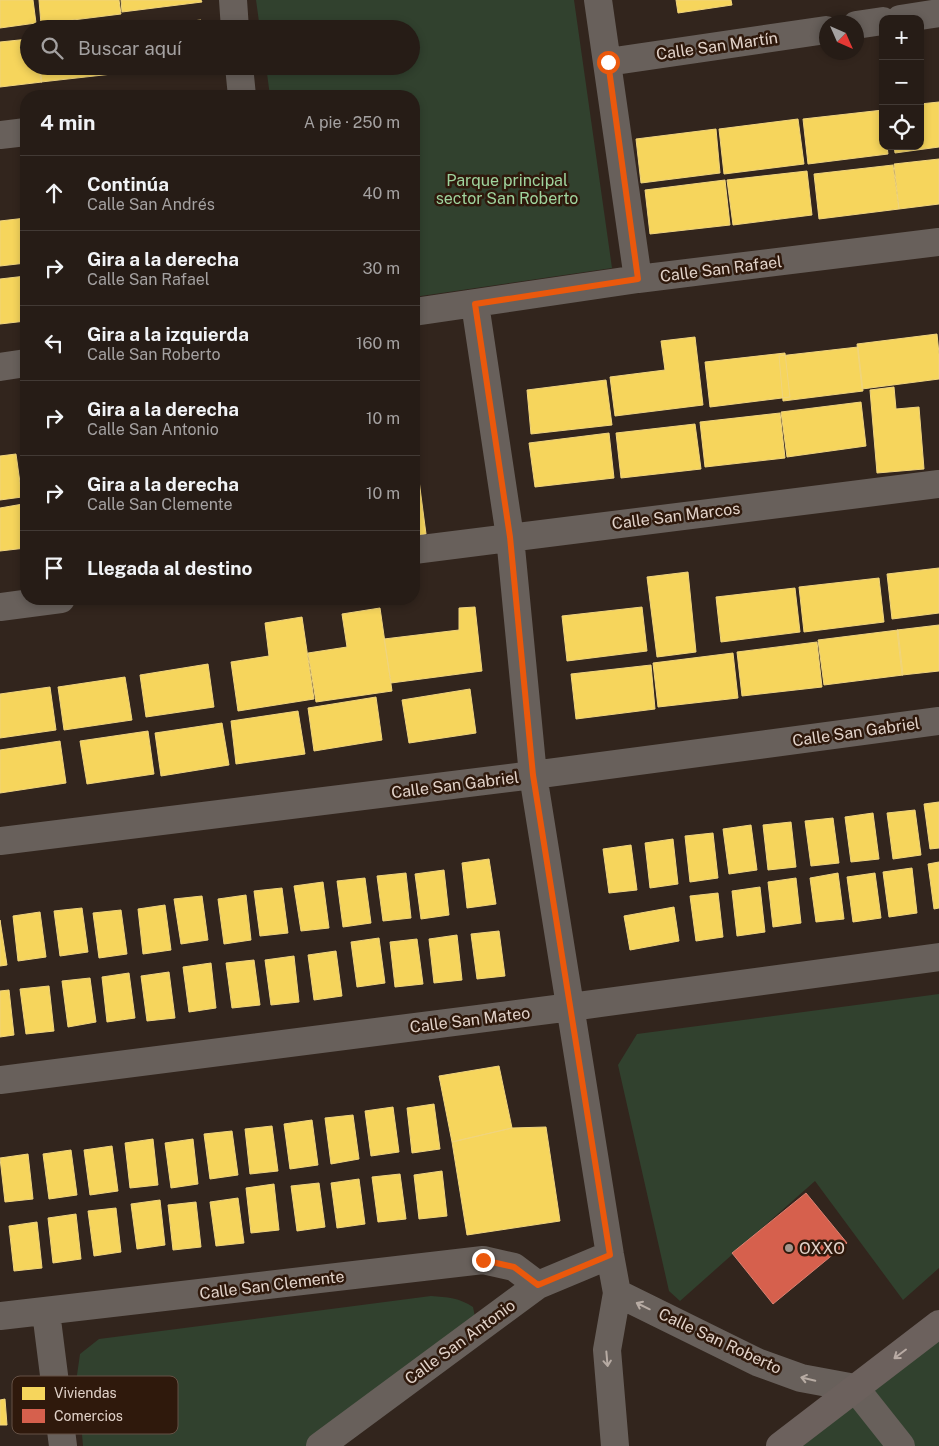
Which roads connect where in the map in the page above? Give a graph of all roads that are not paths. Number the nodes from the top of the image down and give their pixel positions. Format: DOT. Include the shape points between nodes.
graph roads {
  1 [pos="233,0"];
  2 [pos="598,0"];
  3 [pos="939,13"];
  4 [pos="924,15"];
  5 [pos="235,20"];
  6 [pos="879,22"];
  7 [pos="864,24"];
  8 [pos="819,31"];
  9 [pos="608,62"];
  10 [pos="240,75"];
  11 [pos="241,90"];
  12 [pos="20,133"];
  13 [pos="0,135"];
  14 [pos="939,242"];
  15 [pos="638,279"];
  16 [pos="475,304"];
  17 [pos="420,311"];
  18 [pos="20,364"];
  19 [pos="0,367"];
  20 [pos="939,484"];
  21 [pos="510,537"];
  22 [pos="420,549"];
  23 [pos="20,604"];
  24 [pos="0,607"];
  25 [pos="939,721"];
  26 [pos="533,775"];
  27 [pos="0,841"];
  28 [pos="939,957"];
  29 [pos="571,1007"];
  30 [pos="0,1080"];
  31 [pos="610,1255"];
  32 [pos="538,1285"];
  33 [pos="617,1293"];
  34 [pos="46,1312"];
  35 [pos="0,1316"];
  36 [pos="939,1324"];
  37 [pos="54,1376"];
  38 [pos="855,1388"];
  39 [pos="320,1446"];
  40 [pos="615,1446"];
  41 [pos="780,1446"];
  42 [pos="901,1446"];
  1 -- 5 [label="street"];
  2 -- 9 [label="street"];
  3 -- 4 [label="street"];
  6 -- 7 [label="street"];
  8 -- 9 [label="street, Calle San Martín"];
  9 -- 15 [label="street"];
  10 -- 11 [label="street"];
  12 -- 13 [label="street"];
  14 -- 15 [label="street, Calle San Rafael"];
  15 -- 16 [label="street, Calle San Rafael"];
  16 -- 17 [label="street, Calle San Rafael"];
  16 -- 21 [label="street"];
  18 -- 19 [label="street"];
  20 -- 21 [label="street, Calle San Marcos"];
  21 -- 22 [label="street, Calle San Marcos"];
  21 -- 26 [label="street"];
  23 -- 24 [label="street"];
  25 -- 26 [label="street, Calle San Gabriel"];
  26 -- 27 [label="street, Calle San Gabriel"];
  26 -- 29 [label="street"];
  28 -- 29 [label="street, Calle San Mateo"];
  29 -- 30 [label="street, Calle San Mateo"];
  29 -- 31 [label="street"];
  31 -- 32 [label="street, Calle San Antonio"];
  31 -- 33 [label="street"];
  32 -- 34 [label="street, Calle San Clemente" via="514,1267 483,1260"];
  32 -- 39 [label="street, Calle San Antonio"];
  38 -- 33 [label="street, Calle San Roberto, one-way" via="802,1378 757,1362"];
  33 -- 40 [label="street, one-way" via="607,1350"];
  34 -- 35 [label="street, Calle San Clemente"];
  34 -- 37 [label="street"];
  36 -- 38 [label="street, one-way"];
  38 -- 41 [label="street"];
  38 -- 42 [label="street"];
}
